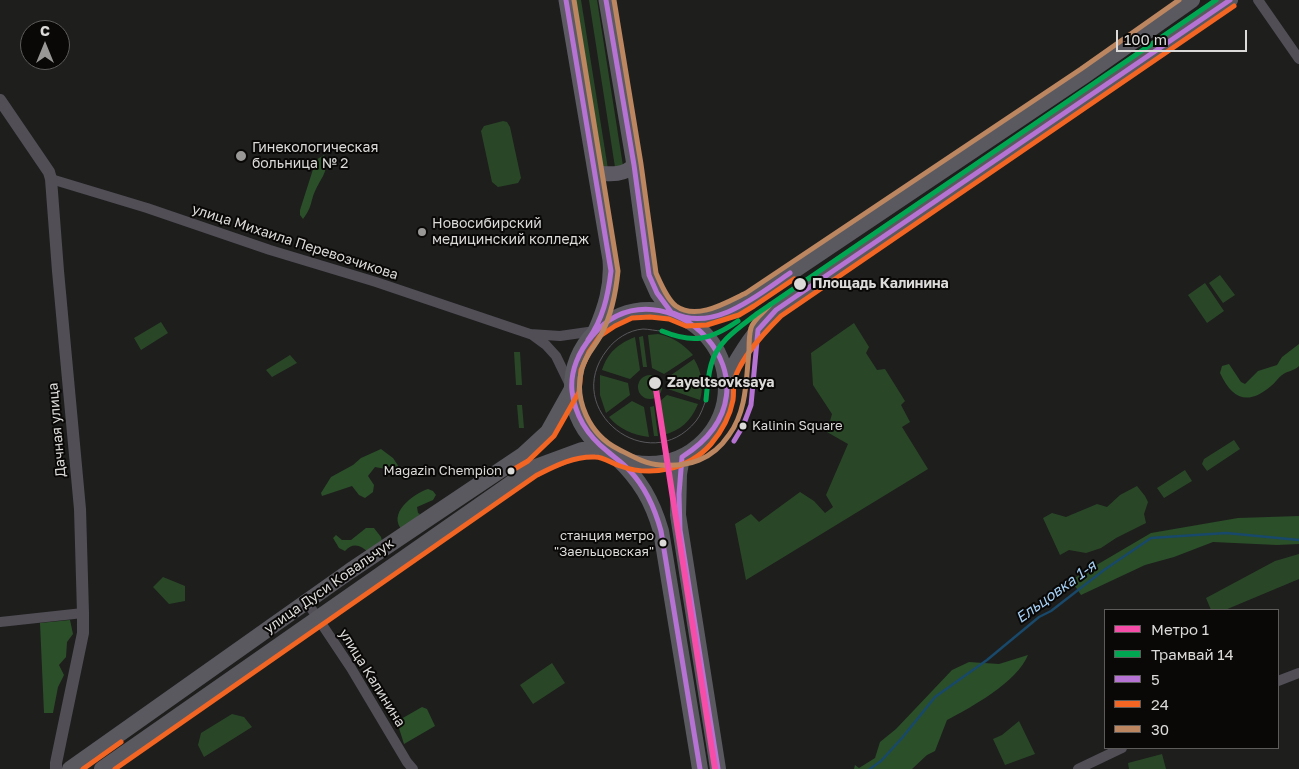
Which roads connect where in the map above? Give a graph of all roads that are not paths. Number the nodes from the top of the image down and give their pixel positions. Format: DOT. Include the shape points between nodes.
graph roads {
  1 [pos="566,0"];
  2 [pos="606,0"];
  3 [pos="1192,0"];
  4 [pos="1230,0"];
  5 [pos="1258,0"];
  6 [pos="1299,59"];
  7 [pos="0,100"];
  8 [pos="634,165"];
  9 [pos="596,173"];
  10 [pos="51,179"];
  11 [pos="671,312"];
  12 [pos="687,319"];
  13 [pos="595,331"];
  14 [pos="530,334"];
  15 [pos="727,378"];
  16 [pos="572,389"];
  17 [pos="610,453"];
  18 [pos="682,457"];
  19 [pos="307,602"];
  20 [pos="83,613"];
  21 [pos="318,618"];
  22 [pos="0,622"];
  23 [pos="1299,673"];
  24 [pos="1279,681"];
  25 [pos="1120,749"];
  26 [pos="56,769"];
  27 [pos="70,769"];
  28 [pos="102,769"];
  29 [pos="413,769"];
  30 [pos="700,769"];
  31 [pos="718,769"];
  32 [pos="1078,769"];
  1 -- 9 [label="main road"];
  2 -- 8 [label="main road"];
  3 -- 12 [label="main road" via="750,300 718,315"];
  4 -- 15 [label="main road" via="776,310 744,347"];
  5 -- 6 [label="street"];
  7 -- 10 [label="street, Дачная улица"];
  8 -- 9 [label="main road" via="615,174"];
  8 -- 11 [label="main road" via="649,275 657,294"];
  9 -- 13 [label="main road" via="610,271 605,306"];
  10 -- 14 [label="street, улица Михаила Перевозчикова"];
  10 -- 20 [label="street, Дачная улица" via="80,510"];
  11 -- 12 [label="main road"];
  11 -- 13 [label="main road" via="630,311"];
  12 -- 15 [label="main road" via="706,334 720,354"];
  13 -- 14 [label="street" via="560,336"];
  13 -- 16 [label="main road" via="579,355"];
  14 -- 16 [label="street" via="556,356"];
  15 -- 18 [label="main road" via="726,398 712,433"];
  16 -- 17 [label="main road" via="576,412 587,433"];
  16 -- 19 [label="main road, улица Дуси Ковальчук" via="548,432 523,455"];
  17 -- 18 [label="main road" via="632,462 649,464"];
  17 -- 21 [label="main road, улица Дуси Ковальчук" via="582,450 533,468"];
  17 -- 30 [label="main road" via="644,489 661,531"];
  18 -- 31 [label="main road" via="678,516"];
  19 -- 21 [label="street, улица Калинина"];
  19 -- 27 [label="main road, улица Дуси Ковальчук"];
  20 -- 22 [label="street"];
  20 -- 26 [label="street, Дачная улица" via="83,633"];
  21 -- 28 [label="main road, улица Дуси Ковальчук"];
  21 -- 29 [label="street, улица Калинина"];
  23 -- 24 [label="street"];
  25 -- 32 [label="street"];
}
